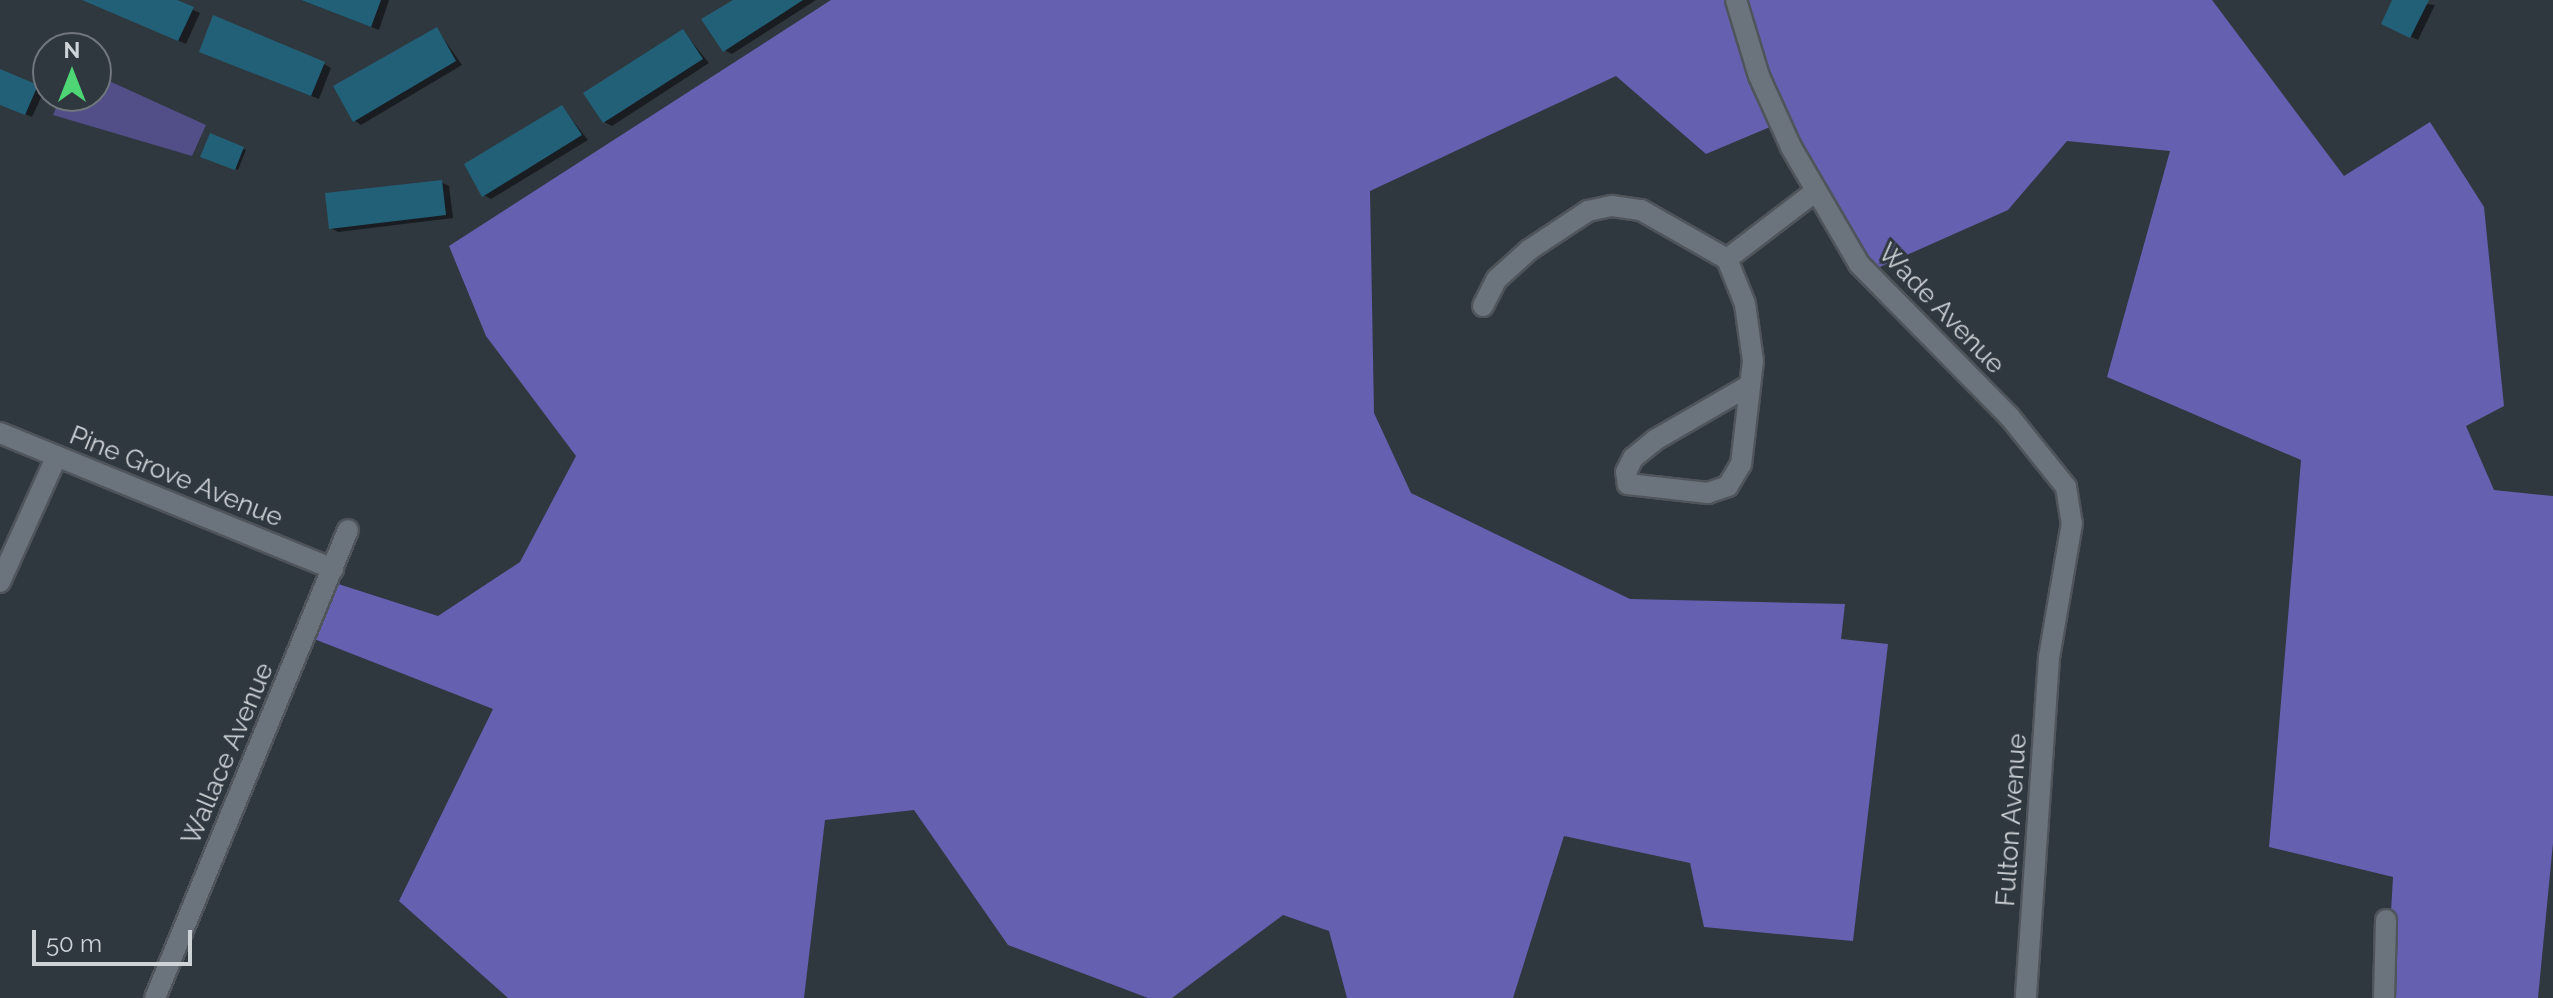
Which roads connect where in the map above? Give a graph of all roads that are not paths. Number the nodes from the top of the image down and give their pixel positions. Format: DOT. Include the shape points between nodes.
graph roads {
  1 [pos="1736,3"];
  2 [pos="1816,191"];
  3 [pos="1727,259"];
  4 [pos="1483,306"];
  5 [pos="1750,385"];
  6 [pos="0,433"];
  7 [pos="57,456"];
  8 [pos="348,530"];
  9 [pos="333,569"];
  10 [pos="0,582"];
  11 [pos="2051,645"];
  12 [pos="2386,920"];
  13 [pos="155,998"];
  14 [pos="2026,998"];
  15 [pos="2384,998"];
  1 -- 2 [label="street, Wade Avenue" via="1759,76"];
  2 -- 3 [label="street"];
  2 -- 11 [label="street, Wade Avenue" via="1859,264 2009,416 2066,487 2072,523"];
  3 -- 4 [label="street" via="1641,210 1612,206 1588,211 1529,250 1497,279"];
  3 -- 5 [label="street" via="1745,304 1753,361"];
  5 -- 5 [label="street" via="1741,464 1728,486 1708,493 1628,484 1626,472 1633,458 1655,440"];
  6 -- 7 [label="street, Pine Grove Avenue"];
  7 -- 9 [label="street, Pine Grove Avenue"];
  7 -- 10 [label="street"];
  8 -- 9 [label="street, Wallace Avenue"];
  9 -- 13 [label="street, Wallace Avenue"];
  11 -- 14 [label="street, Fulton Avenue"];
  12 -- 15 [label="street"];
}
